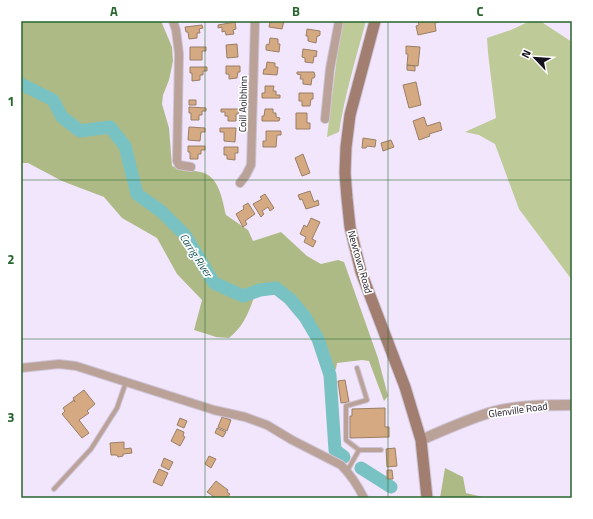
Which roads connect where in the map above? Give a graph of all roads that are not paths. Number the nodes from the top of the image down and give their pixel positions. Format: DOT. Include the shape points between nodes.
graph roads {
  1 [pos="173,21"];
  2 [pos="255,21"];
  3 [pos="339,21"];
  4 [pos="375,21"];
  5 [pos="325,120"];
  6 [pos="191,167"];
  7 [pos="240,183"];
  8 [pos="21,368"];
  9 [pos="357,368"];
  10 [pos="126,382"];
  11 [pos="572,405"];
  12 [pos="421,440"];
  13 [pos="359,450"];
  14 [pos="381,450"];
  15 [pos="347,472"];
  16 [pos="54,489"];
  17 [pos="364,498"];
  18 [pos="427,498"];
  1 -- 6 [label="street" via="179,54 177,161 179,165"];
  2 -- 7 [label="street, Coill Aoibhinn" via="251,165"];
  3 -- 5 [label="street" via="330,69"];
  4 -- 12 [label="main road, Newtown Road" via="350,115 346,147 345,173 350,227 361,272 406,387"];
  8 -- 10 [label="street" via="59,364 76,366"];
  9 -- 13 [label="lane" via="367,400 346,406 346,440"];
  10 -- 15 [label="street" via="267,424 341,465"];
  10 -- 16 [label="lane" via="117,408 91,449"];
  11 -- 12 [label="street, Glenville Road" via="537,406 493,412"];
  12 -- 18 [label="main road, Newtown Road"];
  13 -- 14 [label="lane"];
  13 -- 15 [label="lane"];
  15 -- 17 [label="street"];
}
